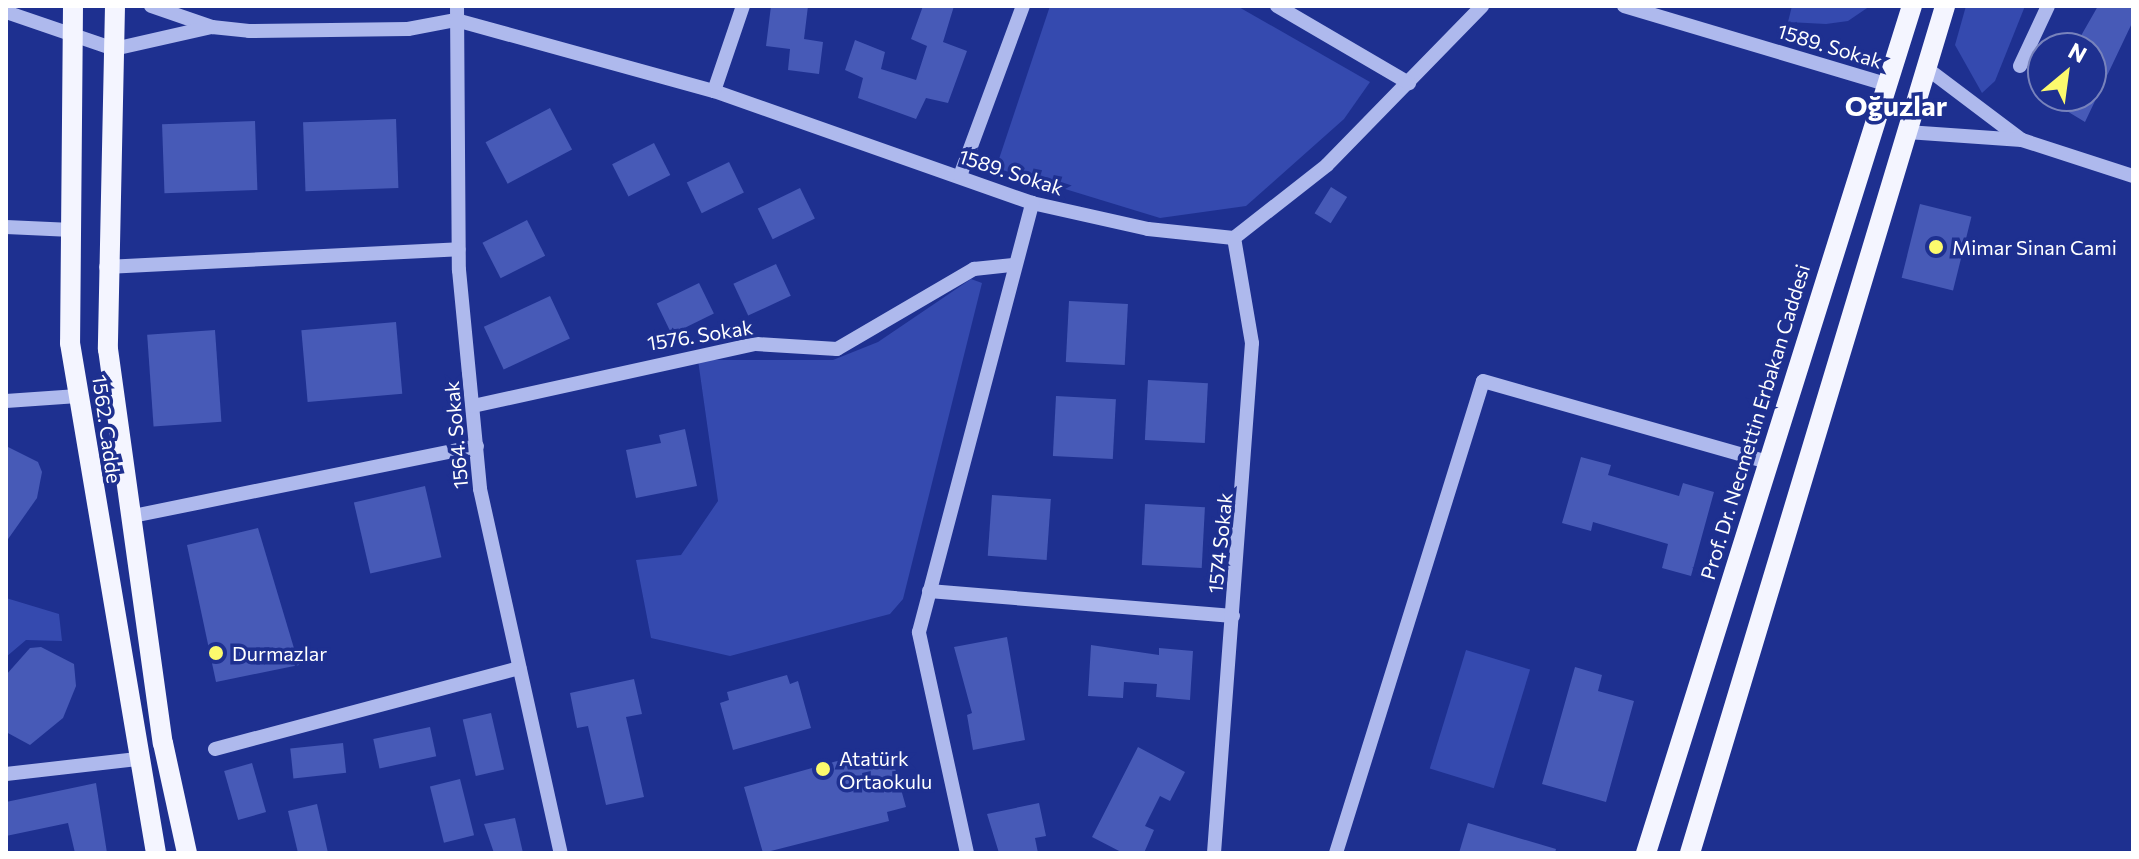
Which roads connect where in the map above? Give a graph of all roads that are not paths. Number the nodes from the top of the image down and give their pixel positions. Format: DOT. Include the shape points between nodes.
graph roads {
  1 [pos="73,6"];
  2 [pos="115,6"];
  3 [pos="151,6"];
  4 [pos="743,6"];
  5 [pos="1023,6"];
  6 [pos="1277,6"];
  7 [pos="1482,6"];
  8 [pos="1624,6"];
  9 [pos="1912,6"];
  10 [pos="1945,6"];
  11 [pos="2048,6"];
  12 [pos="6,12"];
  13 [pos="457,13"];
  14 [pos="212,27"];
  15 [pos="72,39"];
  16 [pos="114,49"];
  17 [pos="2020,66"];
  18 [pos="1925,67"];
  19 [pos="1409,83"];
  20 [pos="1886,84"];
  21 [pos="714,91"];
  22 [pos="1907,132"];
  23 [pos="2022,140"];
  24 [pos="960,176"];
  25 [pos="2133,176"];
  26 [pos="1032,203"];
  27 [pos="6,227"];
  28 [pos="72,230"];
  29 [pos="1234,238"];
  30 [pos="459,249"];
  31 [pos="1011,265"];
  32 [pos="106,267"];
  33 [pos="78,396"];
  34 [pos="6,401"];
  35 [pos="473,406"];
  36 [pos="477,446"];
  37 [pos="1768,462"];
  38 [pos="133,516"];
  39 [pos="929,591"];
  40 [pos="1233,616"];
  41 [pos="519,668"];
  42 [pos="215,749"];
  43 [pos="137,759"];
  44 [pos="6,774"];
  45 [pos="156,853"];
  46 [pos="187,853"];
  47 [pos="561,853"];
  48 [pos="967,853"];
  49 [pos="1214,853"];
  50 [pos="1336,853"];
  51 [pos="1646,853"];
  52 [pos="1690,853"];
  1 -- 15 [label="main road, 1562. Cadde"];
  2 -- 16 [label="main road, 1562. Cadde"];
  3 -- 14 [label="street"];
  4 -- 21 [label="street"];
  5 -- 24 [label="street"];
  6 -- 19 [label="street"];
  7 -- 19 [label="street"];
  8 -- 20 [label="street, 1589. Sokak"];
  9 -- 20 [label="main road, Prof. Dr. Necmettin Erbakan Caddesi"];
  10 -- 18 [label="main road"];
  11 -- 17 [label="street"];
  12 -- 15 [label="street"];
  13 -- 14 [label="street" via="408,29"];
  13 -- 21 [label="street, 1589. Sokak"];
  13 -- 30 [label="street, 1564. Sokak"];
  14 -- 16 [label="street"];
  15 -- 16 [label="street"];
  15 -- 28 [label="main road, 1562. Cadde"];
  16 -- 32 [label="main road, 1562. Cadde"];
  18 -- 22 [label="main road"];
  18 -- 23 [label="street"];
  19 -- 29 [label="street" via="1327,165"];
  20 -- 37 [label="main road, Prof. Dr. Necmettin Erbakan Caddesi"];
  21 -- 24 [label="street, 1589. Sokak"];
  22 -- 23 [label="street"];
  22 -- 52 [label="main road"];
  23 -- 25 [label="street"];
  24 -- 26 [label="street, 1589. Sokak"];
  26 -- 29 [label="street, 1589. Sokak" via="1148,229"];
  26 -- 31 [label="street"];
  27 -- 28 [label="street"];
  28 -- 33 [label="main road, 1562. Cadde" via="70,343"];
  29 -- 40 [label="street, 1574 Sokak" via="1252,343"];
  30 -- 32 [label="street"];
  30 -- 35 [label="street, 1564. Sokak"];
  31 -- 35 [label="street, 1576. Sokak" via="974,269 837,349 756,344"];
  31 -- 39 [label="street"];
  32 -- 38 [label="main road, 1562. Cadde" via="108,349"];
  33 -- 34 [label="street"];
  33 -- 43 [label="main road, 1562. Cadde"];
  35 -- 36 [label="street, 1564. Sokak"];
  36 -- 38 [label="street"];
  36 -- 41 [label="street, 1564. Sokak" via="495,566"];
  37 -- 50 [label="street" via="1483,381"];
  37 -- 51 [label="main road, Prof. Dr. Necmettin Erbakan Caddesi"];
  38 -- 46 [label="main road, 1562. Cadde" via="163,743"];
  39 -- 40 [label="street"];
  39 -- 48 [label="street" via="919,632"];
  40 -- 49 [label="street, 1574 Sokak"];
  41 -- 42 [label="street"];
  41 -- 47 [label="street, 1564. Sokak" via="538,729"];
  43 -- 44 [label="street"];
  43 -- 45 [label="main road, 1562. Cadde"];
}
